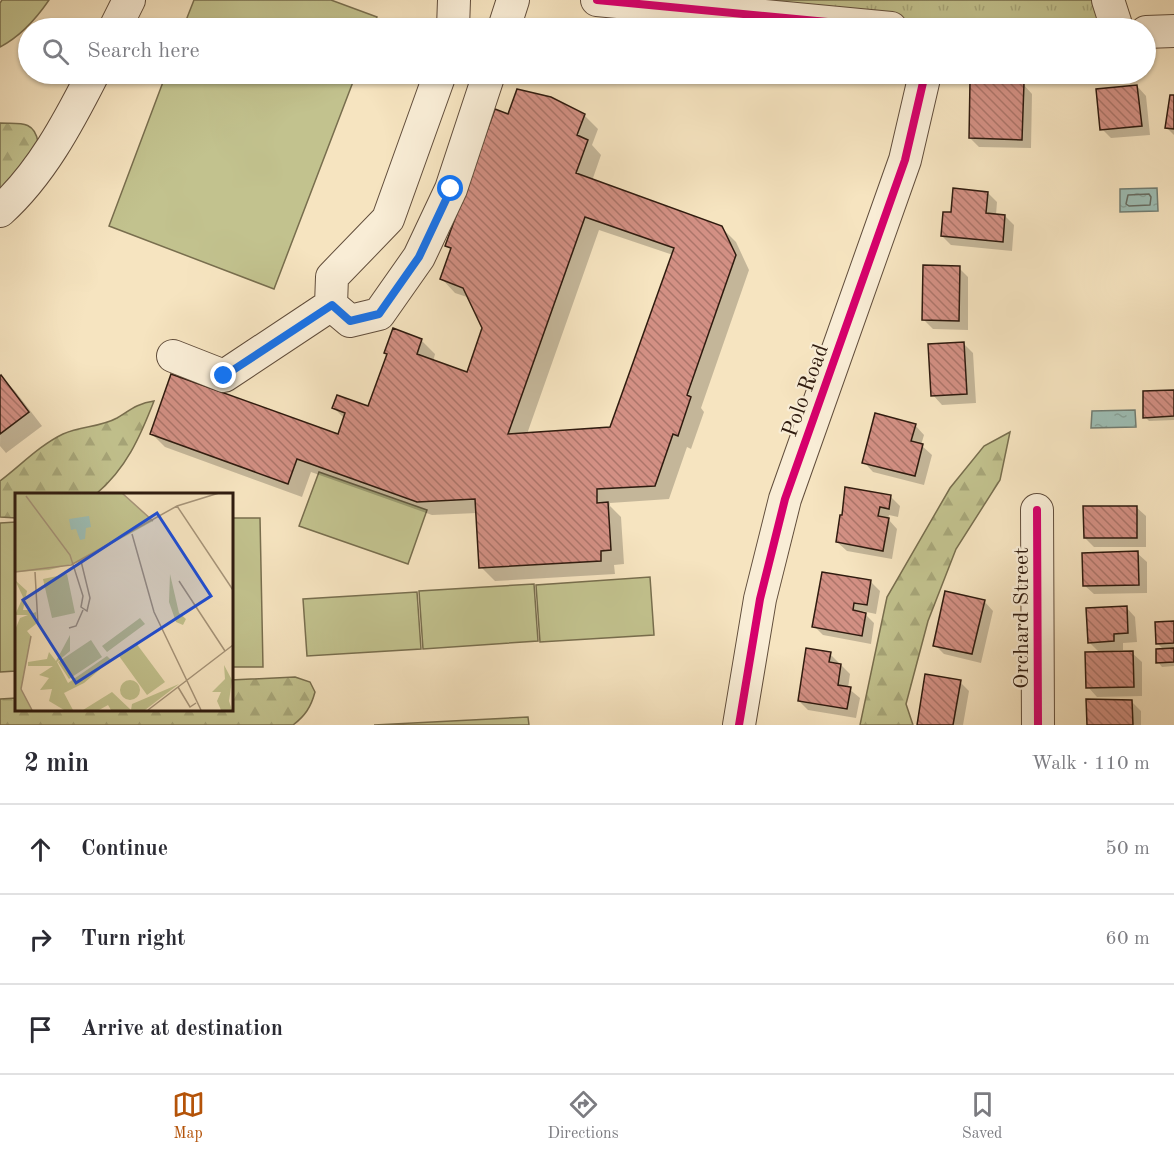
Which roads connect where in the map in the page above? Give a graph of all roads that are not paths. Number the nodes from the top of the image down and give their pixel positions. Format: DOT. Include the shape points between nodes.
graph roads {
  1 [pos="129,0"];
  2 [pos="454,0"];
  3 [pos="513,0"];
  4 [pos="597,0"];
  5 [pos="1108,0"];
  6 [pos="120,18"];
  7 [pos="453,18"];
  8 [pos="507,18"];
  9 [pos="786,18"];
  10 [pos="1114,18"];
  11 [pos="1174,31"];
  12 [pos="1156,32"];
  13 [pos="87,84"];
  14 [pos="436,84"];
  15 [pos="486,84"];
  16 [pos="923,84"];
  17 [pos="0,211"];
  18 [pos="332,305"];
  19 [pos="173,356"];
  20 [pos="1037,510"];
  21 [pos="739,725"];
  22 [pos="1038,725"];
  1 -- 6 [label="street"];
  2 -- 7 [label="street"];
  3 -- 8 [label="street"];
  4 -- 9 [label="street"];
  5 -- 10 [label="street"];
  11 -- 12 [label="street"];
  13 -- 17 [label="street" via="51,149"];
  14 -- 18 [label="street" via="388,219 332,277"];
  15 -- 18 [label="street" via="451,189 419,257 379,314 350,321"];
  16 -- 21 [label="street, Polo Road" via="905,160 784,499 760,599"];
  18 -- 19 [label="street" via="224,376"];
  20 -- 22 [label="street, Orchard Street"];
}
